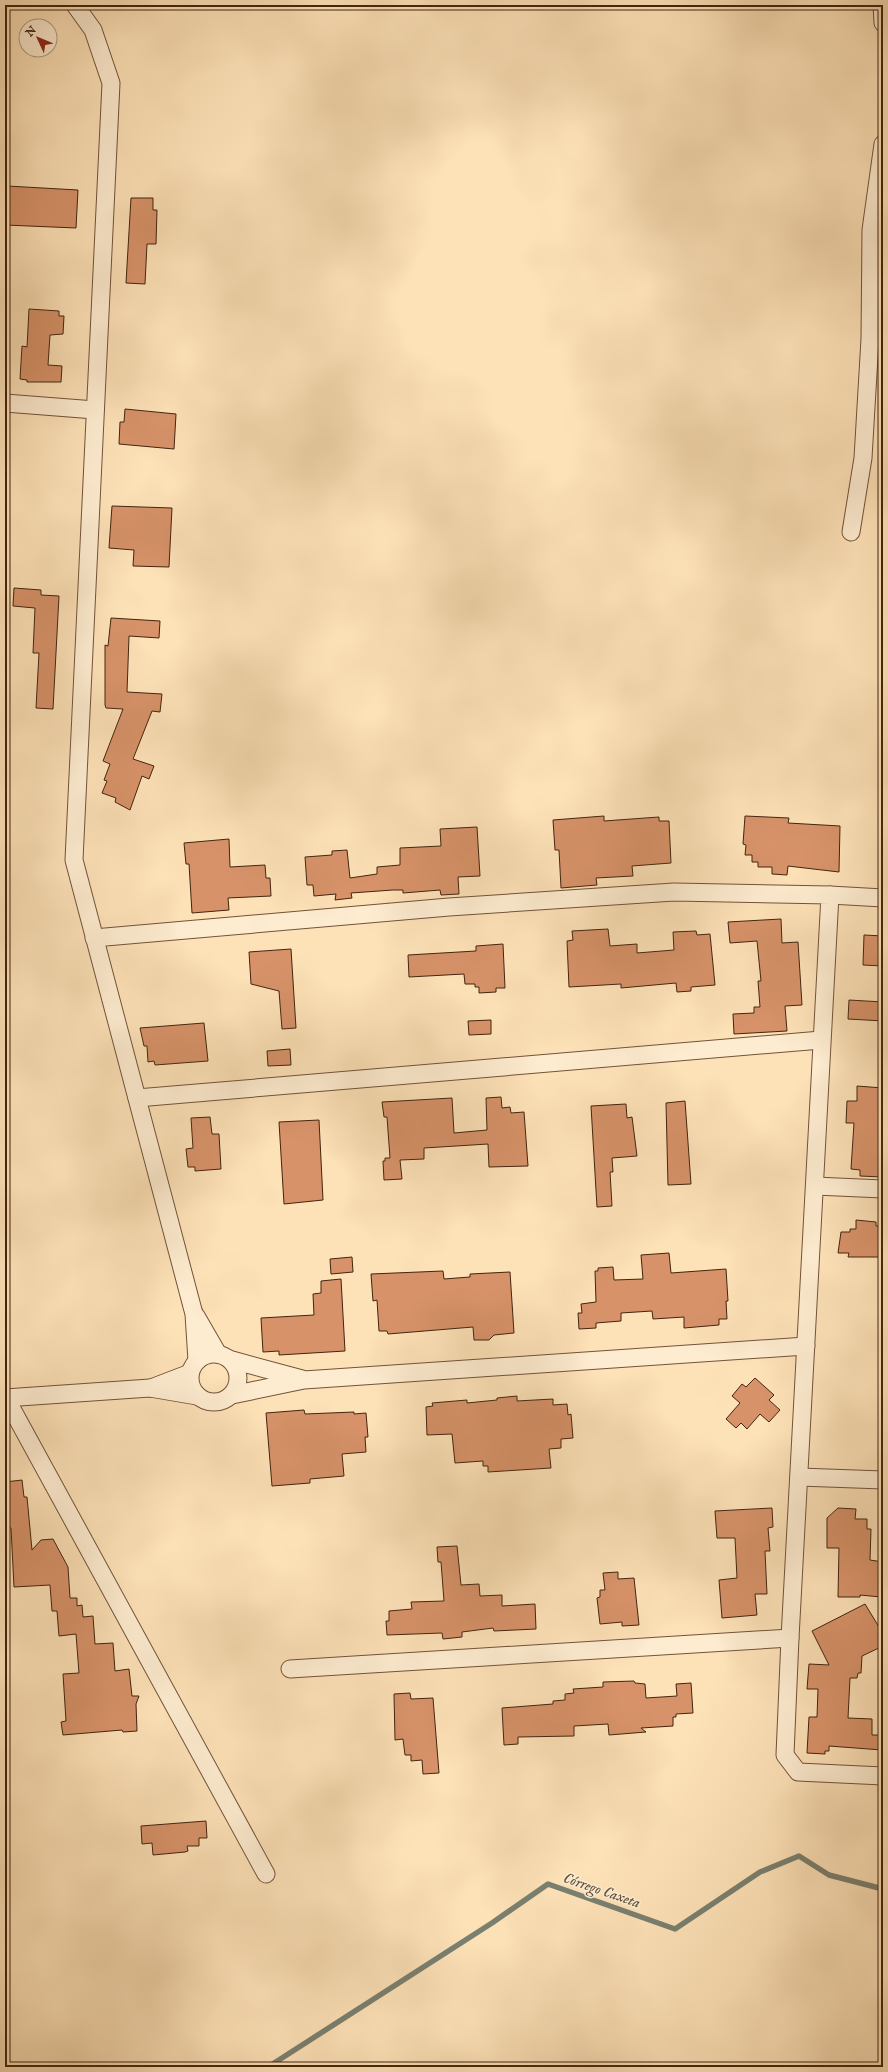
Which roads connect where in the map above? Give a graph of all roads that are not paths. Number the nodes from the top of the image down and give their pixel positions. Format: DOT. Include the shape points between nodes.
graph roads {
  1 [pos="75,5"];
  2 [pos="882,5"];
  3 [pos="883,23"];
  4 [pos="883,144"];
  5 [pos="5,403"];
  6 [pos="95,410"];
  7 [pos="851,532"];
  8 [pos="830,895"];
  9 [pos="883,898"];
  10 [pos="94,938"];
  11 [pos="821,1040"];
  12 [pos="137,1098"];
  13 [pos="815,1186"];
  14 [pos="883,1190"];
  15 [pos="194,1314"];
  16 [pos="806,1346"];
  17 [pos="225,1357"];
  18 [pos="193,1367"];
  19 [pos="304,1380"];
  20 [pos="150,1388"];
  21 [pos="232,1395"];
  22 [pos="197,1396"];
  23 [pos="5,1398"];
  24 [pos="799,1476"];
  25 [pos="883,1480"];
  26 [pos="790,1638"];
  27 [pos="290,1669"];
  28 [pos="883,1776"];
  29 [pos="266,1874"];
  1 -- 6 [label="street" via="93,30 111,83"];
  2 -- 3 [label="street"];
  4 -- 7 [label="street" via="871,230 870,339 863,458"];
  5 -- 6 [label="street"];
  6 -- 10 [label="street" via="74,860"];
  8 -- 9 [label="street"];
  8 -- 10 [label="street" via="674,892 448,907"];
  8 -- 11 [label="street"];
  10 -- 12 [label="street"];
  11 -- 12 [label="street"];
  11 -- 13 [label="street"];
  12 -- 15 [label="street"];
  13 -- 14 [label="street"];
  13 -- 16 [label="street"];
  15 -- 17 [label="street"];
  15 -- 18 [label="street"];
  16 -- 19 [label="street"];
  16 -- 24 [label="street"];
  17 -- 18 [label="street" via="204,1356"];
  17 -- 19 [label="street"];
  17 -- 21 [label="street" via="239,1377"];
  18 -- 20 [label="street"];
  18 -- 22 [label="street" via="190,1383"];
  19 -- 21 [label="street"];
  20 -- 22 [label="street"];
  20 -- 23 [label="street"];
  21 -- 22 [label="street" via="215,1402"];
  23 -- 29 [label="street"];
  24 -- 25 [label="street"];
  24 -- 26 [label="street"];
  26 -- 27 [label="street"];
  26 -- 28 [label="street" via="785,1755 798,1772"];
}
